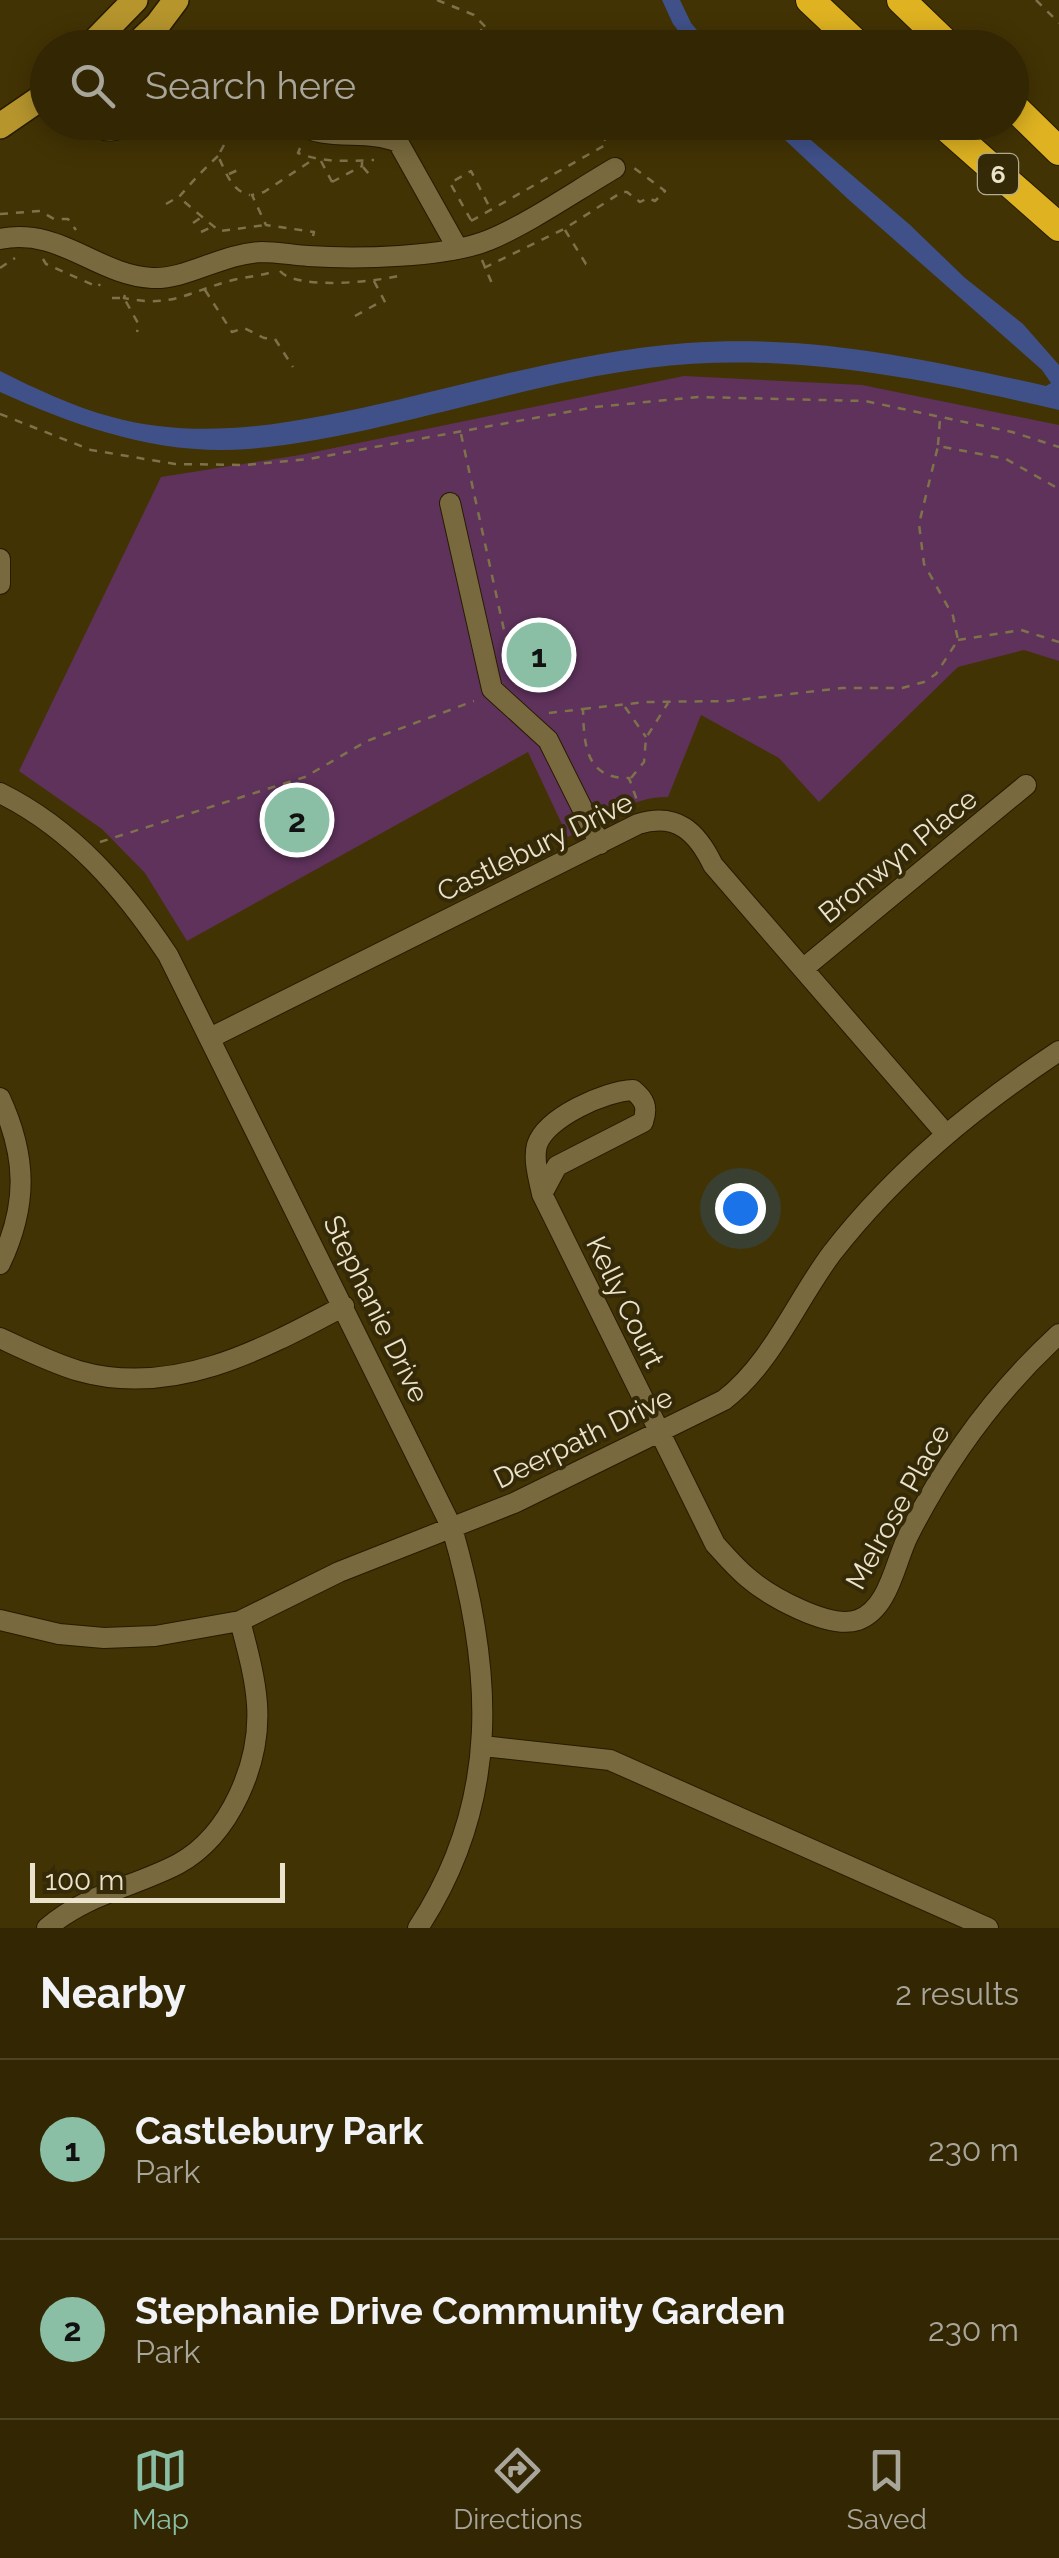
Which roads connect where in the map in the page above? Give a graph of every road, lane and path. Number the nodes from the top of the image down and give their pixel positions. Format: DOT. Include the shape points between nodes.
graph roads {
  1 [pos="135,0"];
  2 [pos="176,0"];
  3 [pos="438,0"];
  4 [pos="810,0"];
  5 [pos="901,0"];
  6 [pos="1036,0"];
  7 [pos="1059,23"];
  8 [pos="484,28"];
  9 [pos="106,30"];
  10 [pos="152,30"];
  11 [pos="486,30"];
  12 [pos="841,30"];
  13 [pos="932,30"];
  14 [pos="30,105"];
  15 [pos="1029,122"];
  16 [pos="0,126"];
  17 [pos="393,140"];
  18 [pos="605,140"];
  19 [pos="960,140"];
  20 [pos="607,144"];
  21 [pos="224,145"];
  22 [pos="1059,151"];
  23 [pos="298,153"];
  24 [pos="218,156"];
  25 [pos="314,159"];
  26 [pos="320,160"];
  27 [pos="362,160"];
  28 [pos="374,160"];
  29 [pos="620,162"];
  30 [pos="362,166"];
  31 [pos="238,170"];
  32 [pos="369,174"];
  33 [pos="227,175"];
  34 [pos="266,182"];
  35 [pos="332,182"];
  36 [pos="269,189"];
  37 [pos="331,189"];
  38 [pos="252,195"];
  39 [pos="179,197"];
  40 [pos="166,204"];
  41 [pos="192,207"];
  42 [pos="491,210"];
  43 [pos="66,212"];
  44 [pos="181,213"];
  45 [pos="204,216"];
  46 [pos="68,219"];
  47 [pos="193,222"];
  48 [pos="266,225"];
  49 [pos="213,227"];
  50 [pos="1059,227"];
  51 [pos="564,228"];
  52 [pos="201,232"];
  53 [pos="314,232"];
  54 [pos="0,238"];
  55 [pos="458,248"];
  56 [pos="40,254"];
  57 [pos="594,264"];
  58 [pos="104,274"];
  59 [pos="401,276"];
  60 [pos="374,280"];
  61 [pos="128,283"];
  62 [pos="493,286"];
  63 [pos="204,289"];
  64 [pos="112,298"];
  65 [pos="124,298"];
  66 [pos="356,316"];
  67 [pos="137,332"];
  68 [pos="273,332"];
  69 [pos="274,339"];
  70 [pos="294,366"];
  71 [pos="0,414"];
  72 [pos="940,418"];
  73 [pos="461,433"];
  74 [pos="938,446"];
  75 [pos="1059,447"];
  76 [pos="1059,488"];
  77 [pos="450,503"];
  78 [pos="0,559"];
  79 [pos="0,584"];
  80 [pos="958,640"];
  81 [pos="1059,642"];
  82 [pos="492,689"];
  83 [pos="518,693"];
  84 [pos="668,702"];
  85 [pos="624,706"];
  86 [pos="583,709"];
  87 [pos="545,713"];
  88 [pos="646,738"];
  89 [pos="629,778"];
  90 [pos="1026,785"];
  91 [pos="0,792"];
  92 [pos="645,822"];
  93 [pos="600,844"];
  94 [pos="82,848"];
  95 [pos="804,968"];
  96 [pos="210,1038"];
  97 [pos="1059,1051"];
  98 [pos="0,1098"];
  99 [pos="946,1133"];
  100 [pos="542,1194"];
  101 [pos="0,1264"];
  102 [pos="344,1306"];
  103 [pos="1059,1334"];
  104 [pos="0,1338"];
  105 [pos="659,1433"];
  106 [pos="452,1528"];
  107 [pos="0,1620"];
  108 [pos="240,1621"];
  109 [pos="483,1746"];
  110 [pos="47,1928"];
  111 [pos="418,1928"];
  112 [pos="988,1928"];
  1 -- 9 [label="main road"];
  2 -- 10 [label="main road"];
  3 -- 8 [label="path" via="474,15"];
  4 -- 12 [label="highway"];
  5 -- 13 [label="highway"];
  6 -- 7 [label="path"];
  8 -- 11 [label="path"];
  14 -- 16 [label="main road"];
  15 -- 22 [label="highway, 6"];
  17 -- 55 [label="street"];
  18 -- 20 [label="path"];
  19 -- 50 [label="highway, 6"];
  20 -- 29 [label="path"];
  20 -- 42 [label="path"];
  21 -- 24 [label="path"];
  23 -- 25 [label="path"];
  24 -- 33 [label="path"];
  24 -- 39 [label="path"];
  25 -- 26 [label="path"];
  25 -- 36 [label="path"];
  26 -- 27 [label="path"];
  26 -- 35 [label="path"];
  27 -- 28 [label="path"];
  27 -- 30 [label="path"];
  29 -- 51 [label="path" via="665,191 640,202 622,192"];
  29 -- 55 [label="street" via="488,241"];
  30 -- 32 [label="path"];
  30 -- 35 [label="path"];
  31 -- 33 [label="path"];
  33 -- 38 [label="path" via="239,193"];
  34 -- 36 [label="path"];
  35 -- 37 [label="path"];
  36 -- 38 [label="path"];
  38 -- 48 [label="path"];
  39 -- 40 [label="path"];
  39 -- 41 [label="path"];
  41 -- 44 [label="path"];
  41 -- 45 [label="path"];
  42 -- 42 [label="path" via="471,221 450,182 471,171"];
  43 -- 46 [label="path"];
  45 -- 47 [label="path"];
  45 -- 49 [label="path"];
  48 -- 49 [label="path"];
  48 -- 53 [label="path"];
  49 -- 52 [label="path"];
  51 -- 57 [label="path" via="586,264"];
  51 -- 62 [label="path" via="484,266"];
  54 -- 55 [label="street" via="48,239 151,278 229,255 343,257"];
  56 -- 58 [label="path" via="46,264 98,287"];
  59 -- 60 [label="path"];
  60 -- 63 [label="path" via="314,282 277,270"];
  60 -- 66 [label="path" via="385,302"];
  61 -- 65 [label="path"];
  63 -- 65 [label="path" via="178,300"];
  63 -- 69 [label="path" via="232,332 244,328"];
  64 -- 65 [label="path"];
  65 -- 67 [label="path"];
  68 -- 69 [label="path"];
  69 -- 70 [label="path"];
  71 -- 73 [label="path" via="91,450 175,464 294,460"];
  72 -- 73 [label="path" via="865,401 698,397 596,407"];
  72 -- 74 [label="path"];
  72 -- 75 [label="path"];
  73 -- 83 [label="path"];
  74 -- 76 [label="path" via="1006,458"];
  74 -- 80 [label="path" via="919,524 924,564 953,616"];
  77 -- 82 [label="street"];
  78 -- 79 [label="street"];
  80 -- 81 [label="path" via="1022,630"];
  80 -- 84 [label="path" via="936,674 902,688"];
  82 -- 93 [label="street" via="548,740"];
  82 -- 94 [label="path" via="368,741 304,777"];
  84 -- 85 [label="path"];
  84 -- 88 [label="path"];
  85 -- 86 [label="path"];
  85 -- 88 [label="path"];
  86 -- 87 [label="path"];
  86 -- 89 [label="path" via="591,760 614,779"];
  88 -- 89 [label="path" via="644,762"];
  89 -- 92 [label="path"];
  90 -- 95 [label="street, Bronwyn Place"];
  91 -- 94 [label="street, Stephanie Drive"];
  92 -- 93 [label="street, Castlebury Drive"];
  92 -- 95 [label="street, Castlebury Drive" via="670,820 699,838 713,864"];
  93 -- 96 [label="street, Castlebury Drive"];
  94 -- 96 [label="street, Stephanie Drive" via="131,900"];
  95 -- 99 [label="street, Castlebury Drive"];
  96 -- 102 [label="street, Stephanie Drive"];
  97 -- 99 [label="street, Deerpath Drive"];
  98 -- 101 [label="street" via="18,1142 22,1184 19,1218"];
  99 -- 105 [label="street, Deerpath Drive" via="832,1254 737,1390"];
  100 -- 100 [label="street, Kelly Court" via="557,1166 644,1122 644,1099 633,1090 617,1090 556,1120 536,1147"];
  100 -- 105 [label="street, Kelly Court"];
  102 -- 104 [label="street" via="236,1359 165,1376 79,1371"];
  102 -- 106 [label="street, Stephanie Drive"];
  103 -- 105 [label="street, Melrose Place" via="982,1418 933,1490 884,1594 856,1621 834,1621 789,1605 748,1578 715,1544"];
  105 -- 106 [label="street, Deerpath Drive"];
  106 -- 108 [label="street, Deerpath Drive" via="339,1572"];
  106 -- 109 [label="street, Stephanie Drive" via="475,1615"];
  107 -- 108 [label="street, Deerpath Drive" via="104,1638"];
  108 -- 110 [label="street" via="258,1709 251,1759 231,1809 181,1862 89,1900"];
  109 -- 111 [label="street, Stephanie Drive" via="456,1857"];
  109 -- 112 [label="street" via="610,1760"];
}
